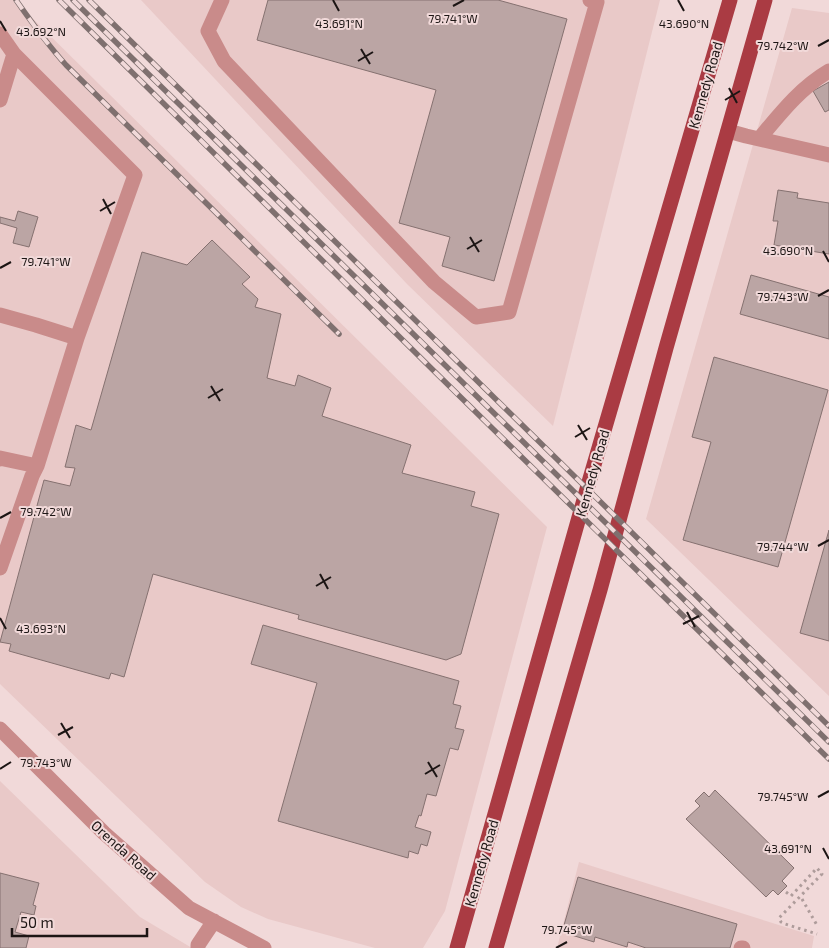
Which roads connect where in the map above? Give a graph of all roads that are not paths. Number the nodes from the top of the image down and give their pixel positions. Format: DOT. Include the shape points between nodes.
graph roads {
  1 [pos="222,0"];
  2 [pos="590,0"];
  3 [pos="730,0"];
  4 [pos="765,0"];
  5 [pos="0,34"];
  6 [pos="14,54"];
  7 [pos="829,71"];
  8 [pos="0,100"];
  9 [pos="728,131"];
  10 [pos="759,139"];
  11 [pos="829,155"];
  12 [pos="0,315"];
  13 [pos="77,338"];
  14 [pos="0,459"];
  15 [pos="37,466"];
  16 [pos="0,568"];
  17 [pos="0,729"];
  18 [pos="214,921"];
  19 [pos="197,947"];
  20 [pos="264,948"];
  21 [pos="457,948"];
  22 [pos="496,948"];
  1 -- 2 [label="street" via="208,31 224,61 434,282 476,317 509,312 597,2"];
  3 -- 21 [label="main road, Kennedy Road"];
  4 -- 9 [label="main road"];
  5 -- 6 [label="street"];
  6 -- 8 [label="street"];
  6 -- 13 [label="street" via="135,175"];
  7 -- 10 [label="street" via="801,91"];
  9 -- 10 [label="street"];
  9 -- 22 [label="main road"];
  10 -- 11 [label="street"];
  12 -- 13 [label="street"];
  13 -- 15 [label="street"];
  14 -- 15 [label="street"];
  15 -- 16 [label="street"];
  17 -- 18 [label="street, Orenda Road" via="104,833 189,908"];
  18 -- 19 [label="street"];
  18 -- 20 [label="street, Orenda Road"];
}
